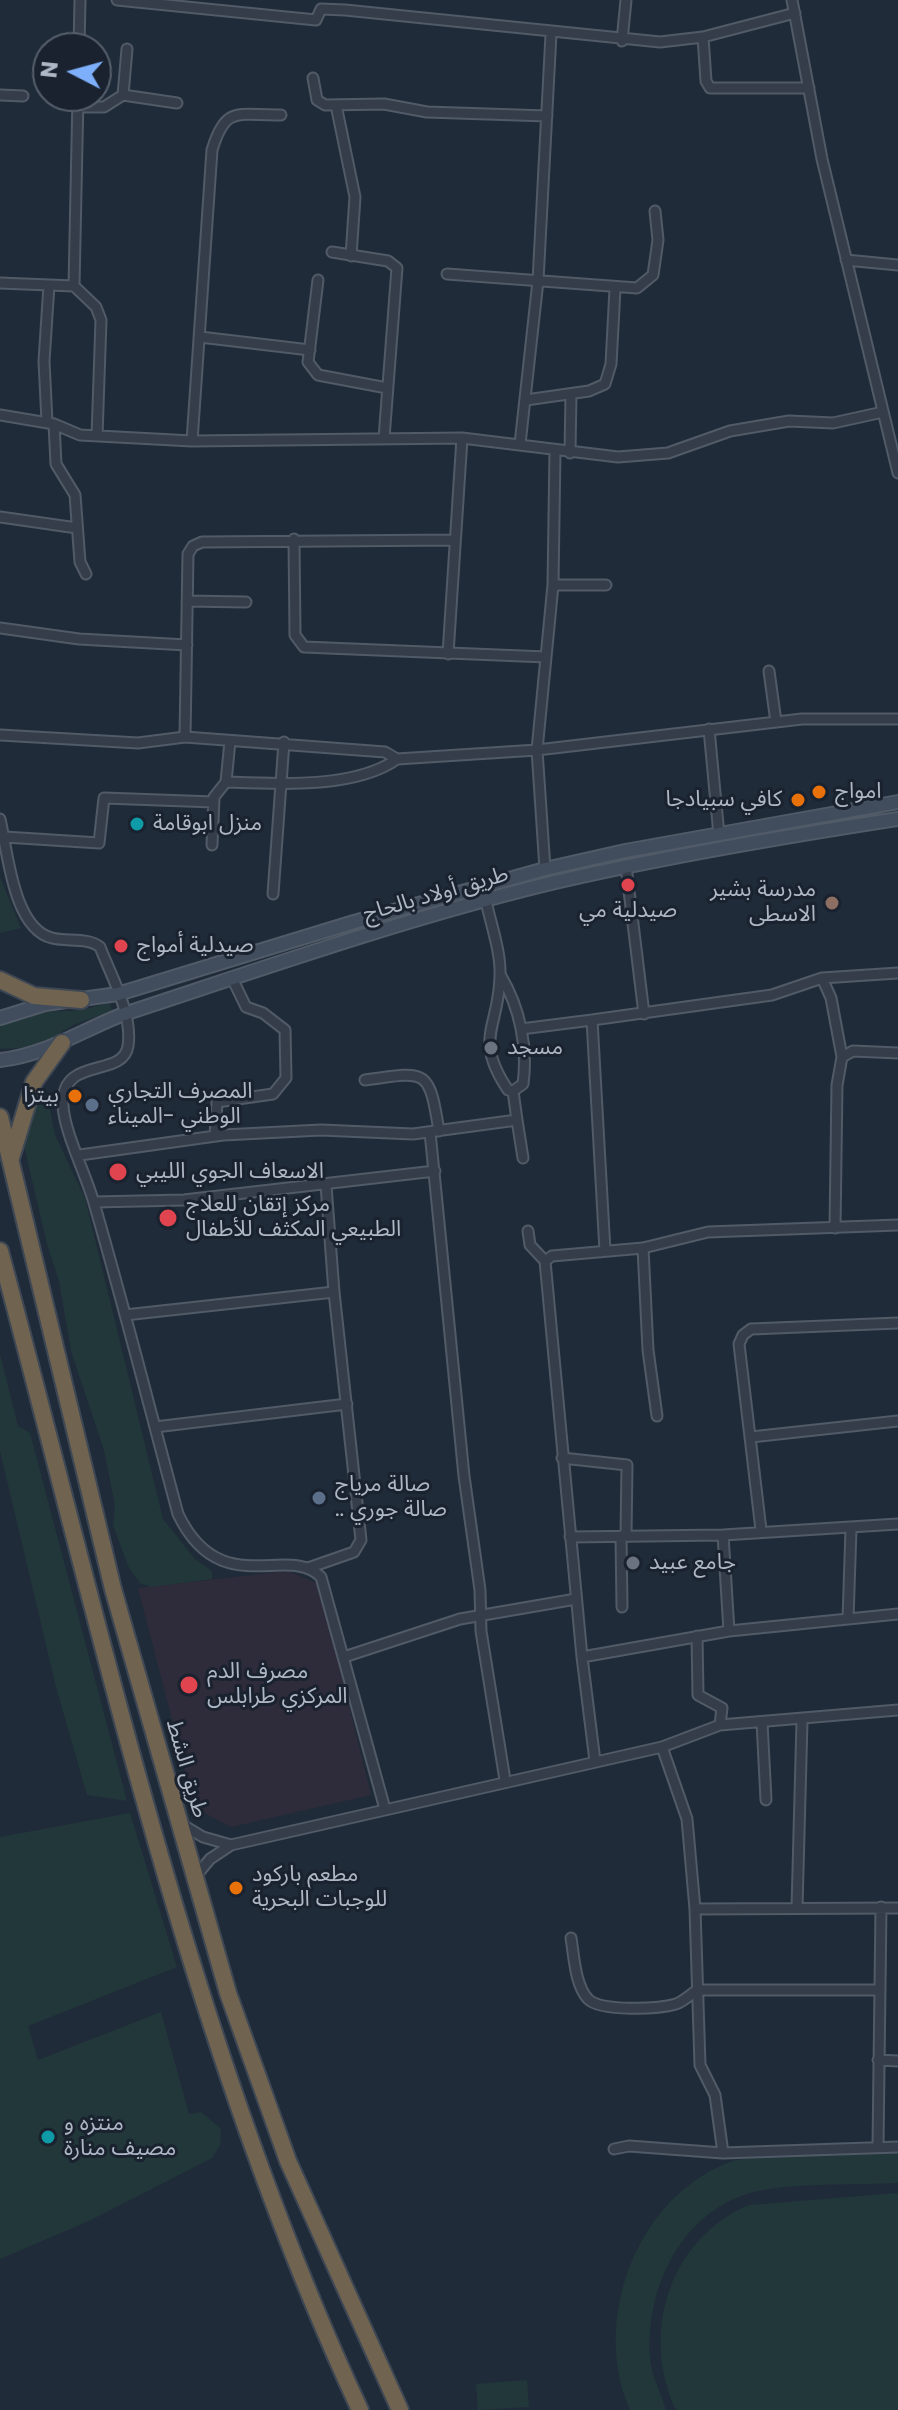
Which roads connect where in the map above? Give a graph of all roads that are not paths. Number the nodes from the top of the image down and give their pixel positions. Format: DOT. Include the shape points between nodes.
graph roads {
  1 [pos="80,0"];
  2 [pos="117,0"];
  3 [pos="626,0"];
  4 [pos="792,0"];
  5 [pos="346,5"];
  6 [pos="795,13"];
  7 [pos="79,32"];
  8 [pos="551,34"];
  9 [pos="703,37"];
  10 [pos="622,41"];
  11 [pos="127,49"];
  12 [pos="313,78"];
  13 [pos="809,88"];
  14 [pos="0,95"];
  15 [pos="123,95"];
  16 [pos="23,96"];
  17 [pos="112,102"];
  18 [pos="177,103"];
  19 [pos="336,105"];
  20 [pos="78,112"];
  21 [pos="281,115"];
  22 [pos="547,116"];
  23 [pos="655,211"];
  24 [pos="332,252"];
  25 [pos="351,256"];
  26 [pos="846,260"];
  27 [pos="898,265"];
  28 [pos="447,274"];
  29 [pos="318,280"];
  30 [pos="538,281"];
  31 [pos="0,283"];
  32 [pos="49,285"];
  33 [pos="74,286"];
  34 [pos="615,289"];
  35 [pos="200,337"];
  36 [pos="310,350"];
  37 [pos="387,388"];
  38 [pos="571,394"];
  39 [pos="526,400"];
  40 [pos="883,412"];
  41 [pos="0,415"];
  42 [pos="50,423"];
  43 [pos="97,436"];
  44 [pos="384,438"];
  45 [pos="462,438"];
  46 [pos="192,441"];
  47 [pos="520,444"];
  48 [pos="555,450"];
  49 [pos="570,453"];
  50 [pos="898,473"];
  51 [pos="0,517"];
  52 [pos="77,528"];
  53 [pos="294,539"];
  54 [pos="454,540"];
  55 [pos="86,574"];
  56 [pos="553,585"];
  57 [pos="606,585"];
  58 [pos="187,601"];
  59 [pos="246,602"];
  60 [pos="0,628"];
  61 [pos="187,645"];
  62 [pos="448,654"];
  63 [pos="546,657"];
  64 [pos="769,671"];
  65 [pos="898,719"];
  66 [pos="776,722"];
  67 [pos="709,729"];
  68 [pos="0,735"];
  69 [pos="185,737"];
  70 [pos="230,741"];
  71 [pos="284,742"];
  72 [pos="537,750"];
  73 [pos="397,759"];
  74 [pos="226,782"];
  75 [pos="283,784"];
  76 [pos="214,802"];
  77 [pos="898,802"];
  78 [pos="0,819"];
  79 [pos="898,819"];
  80 [pos="719,835"];
  81 [pos="5,837"];
  82 [pos="212,845"];
  83 [pos="626,866"];
  84 [pos="545,869"];
  85 [pos="273,894"];
  86 [pos="486,901"];
  87 [pos="898,973"];
  88 [pos="500,975"];
  89 [pos="232,978"];
  90 [pos="822,978"];
  91 [pos="0,980"];
  92 [pos="118,994"];
  93 [pos="81,1000"];
  94 [pos="124,1014"];
  95 [pos="644,1014"];
  96 [pos="0,1018"];
  97 [pos="592,1020"];
  98 [pos="521,1029"];
  99 [pos="62,1043"];
  100 [pos="898,1053"];
  101 [pos="842,1057"];
  102 [pos="0,1060"];
  103 [pos="365,1080"];
  104 [pos="513,1091"];
  105 [pos="0,1117"];
  106 [pos="517,1120"];
  107 [pos="435,1132"];
  108 [pos="215,1136"];
  109 [pos="80,1155"];
  110 [pos="523,1158"];
  111 [pos="9,1164"];
  112 [pos="435,1171"];
  113 [pos="326,1185"];
  114 [pos="94,1202"];
  115 [pos="898,1225"];
  116 [pos="835,1228"];
  117 [pos="528,1231"];
  118 [pos="643,1248"];
  119 [pos="0,1251"];
  120 [pos="605,1251"];
  121 [pos="545,1261"];
  122 [pos="334,1292"];
  123 [pos="125,1315"];
  124 [pos="898,1323"];
  125 [pos="347,1404"];
  126 [pos="657,1416"];
  127 [pos="898,1421"];
  128 [pos="155,1427"];
  129 [pos="751,1437"];
  130 [pos="562,1458"];
  131 [pos="898,1524"];
  132 [pos="851,1529"];
  133 [pos="761,1530"];
  134 [pos="723,1535"];
  135 [pos="624,1536"];
  136 [pos="570,1537"];
  137 [pos="308,1568"];
  138 [pos="576,1599"];
  139 [pos="622,1607"];
  140 [pos="480,1614"];
  141 [pos="898,1614"];
  142 [pos="848,1619"];
  143 [pos="729,1631"];
  144 [pos="697,1636"];
  145 [pos="344,1657"];
  146 [pos="582,1657"];
  147 [pos="898,1710"];
  148 [pos="802,1721"];
  149 [pos="762,1722"];
  150 [pos="720,1725"];
  151 [pos="662,1747"];
  152 [pos="595,1761"];
  153 [pos="505,1780"];
  154 [pos="766,1800"];
  155 [pos="385,1809"];
  156 [pos="178,1821"];
  157 [pos="231,1845"];
  158 [pos="194,1879"];
  159 [pos="881,1907"];
  160 [pos="797,1908"];
  161 [pos="898,1908"];
  162 [pos="695,1909"];
  163 [pos="571,1938"];
  164 [pos="697,1990"];
  165 [pos="879,1990"];
  166 [pos="878,2060"];
  167 [pos="898,2061"];
  168 [pos="878,2147"];
  169 [pos="898,2147"];
  170 [pos="614,2149"];
  171 [pos="723,2153"];
  172 [pos="360,2410"];
  173 [pos="400,2410"];
  1 -- 7 [label="street"];
  2 -- 5 [label="street" via="316,20 321,9"];
  3 -- 10 [label="street"];
  4 -- 6 [label="street"];
  5 -- 8 [label="street"];
  6 -- 9 [label="street"];
  6 -- 13 [label="street"];
  8 -- 10 [label="street"];
  8 -- 22 [label="street"];
  9 -- 10 [label="street"];
  9 -- 13 [label="street" via="710,88"];
  11 -- 15 [label="street"];
  12 -- 19 [label="street" via="317,100"];
  13 -- 26 [label="street"];
  14 -- 16 [label="street"];
  15 -- 17 [label="street"];
  15 -- 18 [label="street"];
  19 -- 22 [label="street"];
  19 -- 25 [label="street" via="355,197"];
  20 -- 33 [label="street"];
  21 -- 35 [label="street" via="237,116 220,123 208,178"];
  22 -- 30 [label="street"];
  23 -- 34 [label="street" via="653,275 637,288"];
  24 -- 25 [label="street"];
  25 -- 37 [label="street" via="392,262 397,268"];
  26 -- 27 [label="street"];
  26 -- 40 [label="street"];
  28 -- 30 [label="street"];
  29 -- 36 [label="street"];
  30 -- 34 [label="street"];
  30 -- 39 [label="street"];
  31 -- 32 [label="street"];
  32 -- 33 [label="street"];
  32 -- 42 [label="street" via="44,361"];
  33 -- 43 [label="street" via="96,307 101,320"];
  34 -- 38 [label="street" via="608,377 601,387"];
  35 -- 36 [label="street"];
  35 -- 46 [label="street"];
  36 -- 37 [label="street" via="314,373"];
  37 -- 44 [label="street"];
  38 -- 39 [label="street"];
  38 -- 49 [label="street"];
  39 -- 47 [label="street"];
  40 -- 49 [label="street" via="833,423 789,421 730,431 668,453"];
  40 -- 50 [label="street"];
  41 -- 42 [label="street"];
  42 -- 43 [label="street"];
  42 -- 52 [label="street" via="56,464 75,495"];
  43 -- 46 [label="street"];
  44 -- 45 [label="street"];
  44 -- 46 [label="street"];
  45 -- 47 [label="street"];
  45 -- 54 [label="street"];
  47 -- 48 [label="street"];
  48 -- 49 [label="street"];
  48 -- 56 [label="street"];
  51 -- 52 [label="street"];
  52 -- 55 [label="street"];
  53 -- 54 [label="street"];
  53 -- 58 [label="street" via="193,546 188,554"];
  53 -- 62 [label="street" via="298,643"];
  54 -- 62 [label="street"];
  56 -- 57 [label="street"];
  56 -- 63 [label="street"];
  58 -- 59 [label="street"];
  58 -- 61 [label="street"];
  60 -- 61 [label="street"];
  61 -- 69 [label="street"];
  62 -- 63 [label="street"];
  63 -- 72 [label="street"];
  64 -- 66 [label="street"];
  65 -- 66 [label="street"];
  66 -- 67 [label="street"];
  67 -- 72 [label="street"];
  67 -- 80 [label="street"];
  68 -- 69 [label="street" via="138,743"];
  69 -- 70 [label="street"];
  70 -- 71 [label="street"];
  70 -- 74 [label="street"];
  71 -- 73 [label="street" via="385,752"];
  71 -- 75 [label="street"];
  72 -- 73 [label="street"];
  72 -- 84 [label="street"];
  73 -- 75 [label="street" via="370,775"];
  74 -- 75 [label="street"];
  74 -- 76 [label="street"];
  75 -- 85 [label="street"];
  76 -- 81 [label="street" via="104,798 99,843"];
  76 -- 82 [label="street"];
  77 -- 80 [label="main road, طريق أولاد بالحاج"];
  78 -- 81 [label="street"];
  79 -- 83 [label="main road, طريق أولاد بالحاج"];
  80 -- 84 [label="main road, طريق أولاد بالحاج"];
  81 -- 92 [label="street" via="26,919 46,936 96,943"];
  83 -- 86 [label="main road, طريق أولاد بالحاج"];
  83 -- 95 [label="street"];
  84 -- 92 [label="main road, طريق أولاد بالحاج"];
  86 -- 88 [label="street"];
  86 -- 89 [label="main road, طريق أولاد بالحاج"];
  87 -- 90 [label="street"];
  88 -- 98 [label="street"];
  88 -- 104 [label="street" via="489,1047 498,1075"];
  89 -- 94 [label="main road, طريق أولاد بالحاج"];
  89 -- 108 [label="street" via="246,1007 285,1030 286,1078 273,1094 217,1102"];
  90 -- 95 [label="street" via="772,995"];
  90 -- 101 [label="street"];
  91 -- 93 [label="highway" via="34,996"];
  92 -- 93 [label="main road, طريق أولاد بالحاج"];
  92 -- 94 [label="street"];
  93 -- 96 [label="main road, طريق أولاد بالحاج"];
  94 -- 99 [label="main road, طريق أولاد بالحاج"];
  94 -- 109 [label="street" via="129,1042 123,1057 81,1072 64,1091 65,1121"];
  95 -- 97 [label="street"];
  97 -- 98 [label="street"];
  97 -- 120 [label="street"];
  98 -- 104 [label="street" via="523,1084"];
  99 -- 102 [label="main road, طريق أولاد بالحاج"];
  99 -- 111 [label="highway" via="34,1082"];
  100 -- 101 [label="street" via="853,1051"];
  101 -- 116 [label="street"];
  103 -- 107 [label="street" via="408,1074 425,1080 432,1089"];
  104 -- 106 [label="street"];
  105 -- 111 [label="highway, طريق الشط"];
  106 -- 107 [label="street"];
  106 -- 110 [label="street"];
  107 -- 108 [label="street" via="321,1130"];
  107 -- 112 [label="street"];
  108 -- 109 [label="street"];
  109 -- 114 [label="street"];
  111 -- 156 [label="highway, طريق الشط" via="113,1589"];
  112 -- 113 [label="street"];
  112 -- 140 [label="street"];
  113 -- 114 [label="street" via="184,1200"];
  113 -- 122 [label="street"];
  114 -- 123 [label="street"];
  115 -- 116 [label="street"];
  116 -- 118 [label="street" via="708,1232"];
  117 -- 121 [label="street" via="530,1245"];
  118 -- 120 [label="street"];
  118 -- 126 [label="street"];
  119 -- 172 [label="highway, طريق الشط" via="171,1896 261,2170"];
  120 -- 121 [label="street"];
  121 -- 130 [label="street"];
  122 -- 123 [label="street"];
  122 -- 125 [label="street"];
  123 -- 128 [label="street"];
  124 -- 129 [label="street" via="747,1331 739,1344"];
  125 -- 128 [label="street"];
  125 -- 137 [label="street" via="361,1540 350,1554"];
  127 -- 129 [label="street"];
  128 -- 137 [label="street" via="178,1514 199,1545 238,1565"];
  129 -- 133 [label="street"];
  130 -- 135 [label="street" via="627,1465"];
  130 -- 136 [label="street"];
  131 -- 132 [label="street"];
  132 -- 133 [label="street"];
  132 -- 142 [label="street"];
  133 -- 134 [label="street"];
  134 -- 135 [label="street"];
  134 -- 143 [label="street"];
  135 -- 136 [label="street"];
  135 -- 139 [label="street"];
  136 -- 138 [label="street"];
  137 -- 145 [label="street" via="324,1582"];
  138 -- 140 [label="street"];
  138 -- 146 [label="street"];
  140 -- 145 [label="street"];
  140 -- 153 [label="street"];
  141 -- 142 [label="street"];
  142 -- 143 [label="street"];
  143 -- 144 [label="street"];
  144 -- 146 [label="street"];
  144 -- 150 [label="street" via="698,1695 722,1708"];
  145 -- 155 [label="street"];
  146 -- 152 [label="street"];
  147 -- 148 [label="street"];
  148 -- 149 [label="street"];
  148 -- 160 [label="street"];
  149 -- 150 [label="street"];
  149 -- 154 [label="street"];
  150 -- 151 [label="street"];
  151 -- 152 [label="street"];
  151 -- 162 [label="street" via="687,1819"];
  152 -- 153 [label="street"];
  153 -- 155 [label="street"];
  155 -- 157 [label="street"];
  156 -- 157 [label="street" via="203,1837"];
  156 -- 158 [label="highway, طريق الشط"];
  157 -- 158 [label="street"];
  158 -- 173 [label="highway, طريق الشط" via="254,2072 288,2161"];
  159 -- 160 [label="street"];
  159 -- 161 [label="street"];
  159 -- 165 [label="street"];
  160 -- 162 [label="street"];
  162 -- 164 [label="street"];
  163 -- 164 [label="street" via="580,1982 589,1999 601,2005 660,2008 680,2003"];
  164 -- 165 [label="street"];
  164 -- 171 [label="street" via="700,2065 715,2095"];
  165 -- 166 [label="street"];
  166 -- 167 [label="street"];
  166 -- 168 [label="street"];
  168 -- 169 [label="street"];
  168 -- 171 [label="street"];
  170 -- 171 [label="street"];
}
